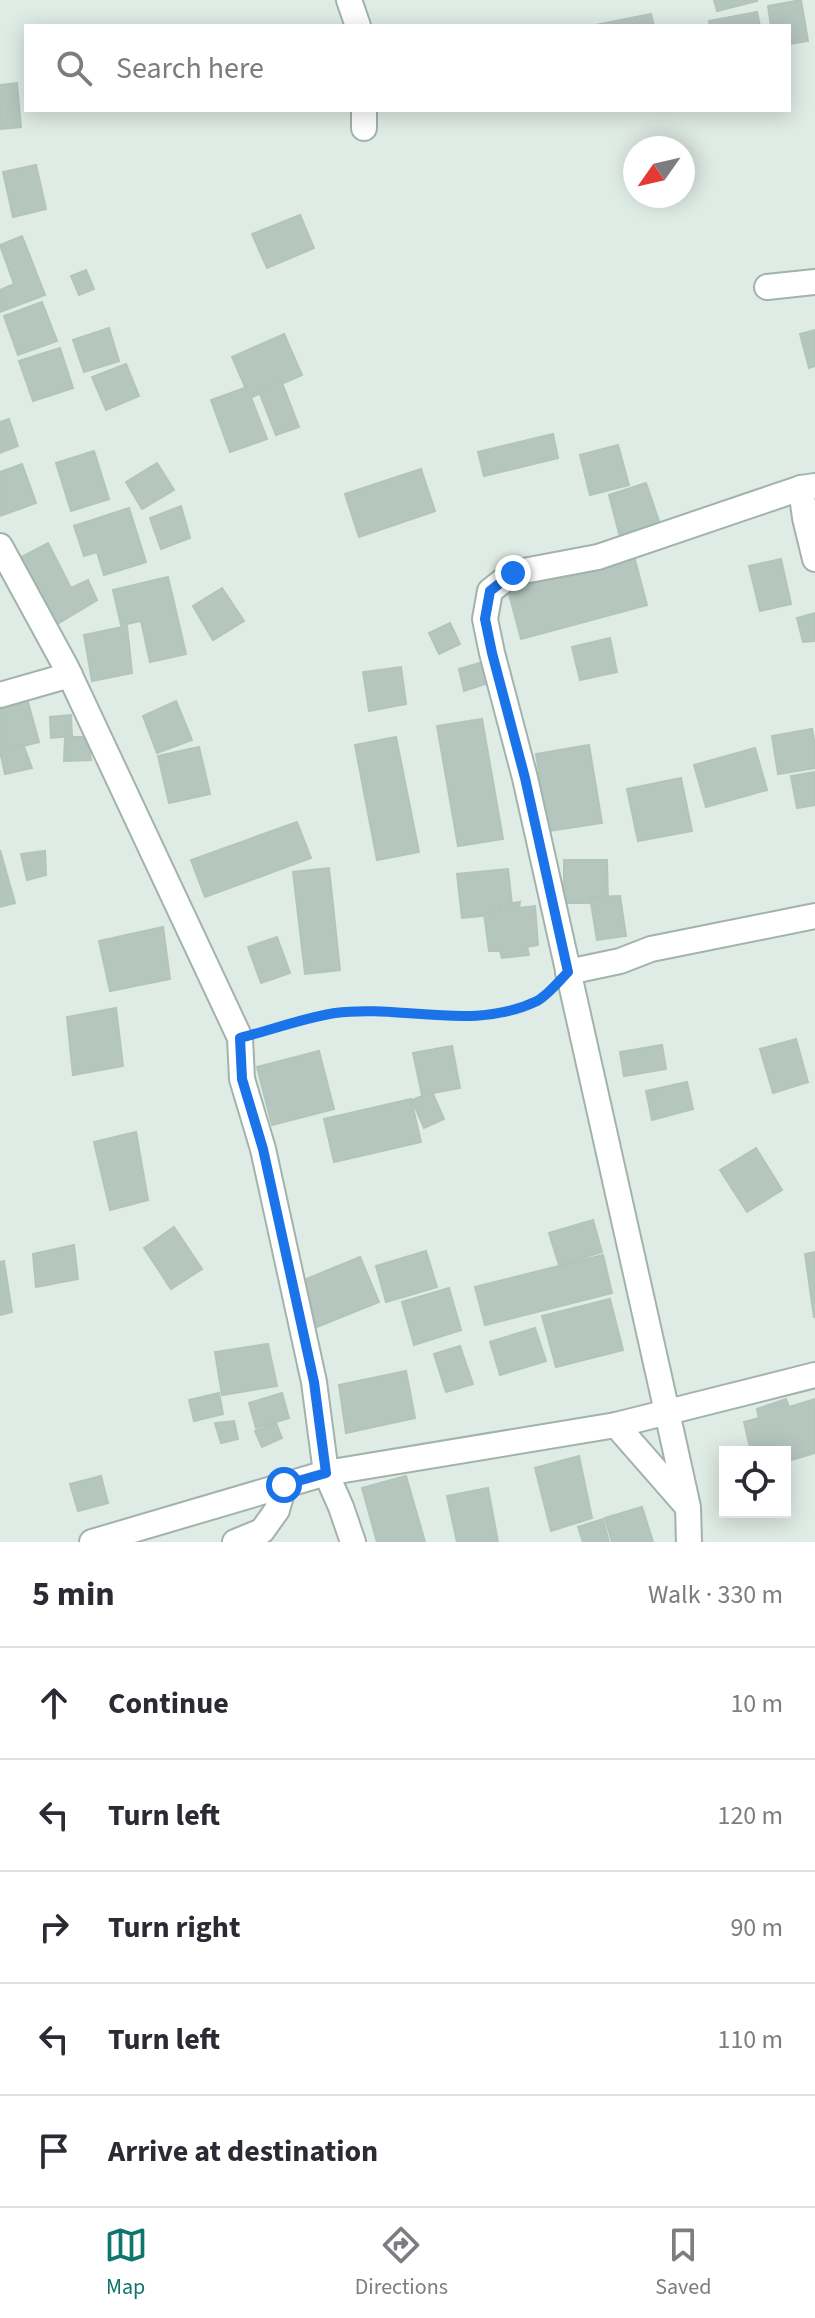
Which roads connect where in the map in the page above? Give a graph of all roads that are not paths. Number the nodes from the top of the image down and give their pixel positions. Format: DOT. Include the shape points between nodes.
graph roads {
  1 [pos="349,0"];
  2 [pos="357,24"];
  3 [pos="815,282"];
  4 [pos="767,287"];
  5 [pos="808,487"];
  6 [pos="0,546"];
  7 [pos="815,559"];
  8 [pos="70,675"];
  9 [pos="0,695"];
  10 [pos="815,916"];
  11 [pos="568,972"];
  12 [pos="815,1375"];
  13 [pos="667,1412"];
  14 [pos="616,1425"];
  15 [pos="326,1473"];
  16 [pos="284,1485"];
  17 [pos="688,1507"];
  18 [pos="92,1542"];
  19 [pos="235,1542"];
  20 [pos="353,1542"];
  21 [pos="689,1542"];
  1 -- 2 [label="street"];
  3 -- 4 [label="street"];
  5 -- 7 [label="street" via="805,518"];
  5 -- 11 [label="street" via="598,557 513,573 490,591 485,619"];
  6 -- 8 [label="street"];
  8 -- 9 [label="street"];
  8 -- 15 [label="street" via="240,1038 242,1079 263,1149 314,1382"];
  10 -- 11 [label="street" via="651,949"];
  11 -- 13 [label="street"];
  12 -- 13 [label="street"];
  13 -- 14 [label="street"];
  13 -- 17 [label="street"];
  14 -- 15 [label="street"];
  14 -- 17 [label="street"];
  15 -- 16 [label="street"];
  15 -- 20 [label="street"];
  16 -- 18 [label="street"];
  16 -- 19 [label="street" via="277,1510 262,1531"];
  17 -- 21 [label="street"];
}
